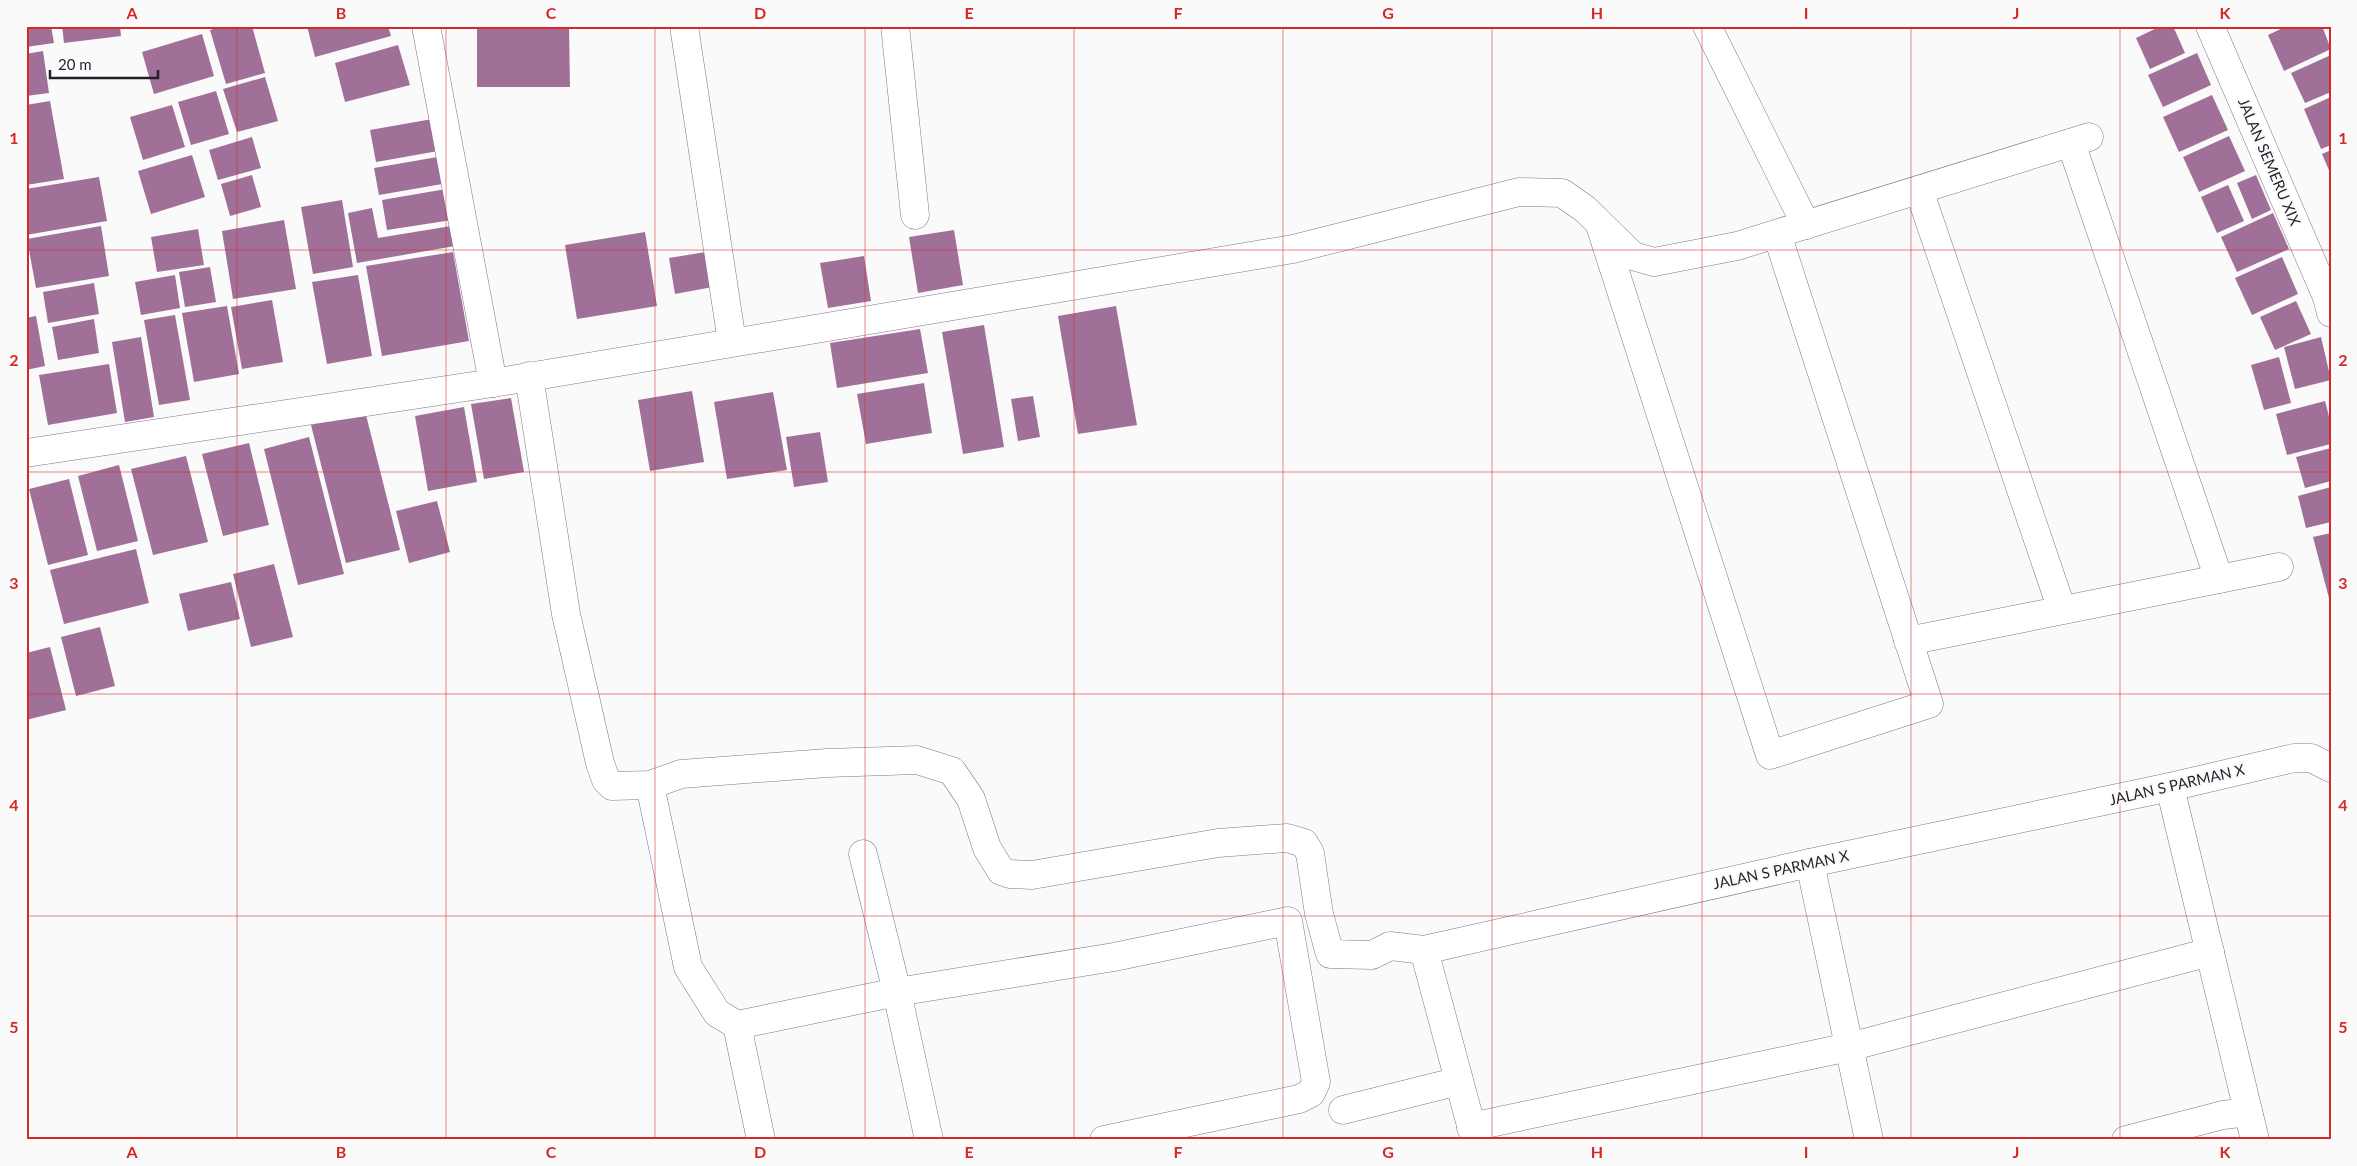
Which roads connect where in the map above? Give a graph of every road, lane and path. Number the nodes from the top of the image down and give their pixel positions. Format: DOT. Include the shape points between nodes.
graph roads {
  1 [pos="426,26"];
  2 [pos="684,26"];
  3 [pos="895,26"];
  4 [pos="1707,26"];
  5 [pos="2210,26"];
  6 [pos="1919,190"];
  7 [pos="915,215"];
  8 [pos="1599,224"];
  9 [pos="1806,225"];
  10 [pos="1777,234"];
  11 [pos="2330,302"];
  12 [pos="732,342"];
  13 [pos="529,376"];
  14 [pos="493,383"];
  15 [pos="26,453"];
  16 [pos="2279,566"];
  17 [pos="2219,579"];
  18 [pos="2062,610"];
  19 [pos="1908,641"];
  20 [pos="2329,760"];
  21 [pos="650,785"];
  22 [pos="2170,787"];
  23 [pos="863,854"];
  24 [pos="1810,863"];
  25 [pos="1424,950"];
  26 [pos="2210,952"];
  27 [pos="897,992"];
  28 [pos="737,1025"];
  29 [pos="1849,1047"];
  30 [pos="1459,1081"];
  31 [pos="1343,1110"];
  32 [pos="2248,1112"];
  33 [pos="1473,1133"];
  34 [pos="761,1140"];
  35 [pos="929,1140"];
  36 [pos="1104,1140"];
  37 [pos="1869,1140"];
  38 [pos="2126,1140"];
  39 [pos="2255,1140"];
  1 -- 14 [label="street"];
  2 -- 12 [label="street"];
  3 -- 7 [label="street"];
  4 -- 9 [label="street"];
  5 -- 11 [label="street, JALAN SEMERU XIX"];
  6 -- 9 [label="street"];
  6 -- 17 [label="street" via="2080,140"];
  6 -- 18 [label="street"];
  8 -- 10 [label="street" via="1634,256 1654,262 1737,246"];
  8 -- 12 [label="street" via="1585,209 1562,193 1519,192 1293,249"];
  8 -- 19 [label="street" via="1770,755 1928,704"];
  9 -- 10 [label="street"];
  10 -- 19 [label="street"];
  12 -- 13 [label="street"];
  13 -- 14 [label="street"];
  13 -- 21 [label="street" via="566,614 600,764 612,786"];
  14 -- 15 [label="street"];
  16 -- 17 [label="street"];
  17 -- 18 [label="street"];
  18 -- 19 [label="street"];
  20 -- 22 [label="street, JALAN S PARMAN X" via="2294,758"];
  21 -- 25 [label="street, JALAN S PARMAN X" via="681,774 917,760 952,771 971,799 987,848 1001,871 1010,874 1032,875 1218,843 1287,838 1304,843 1310,853 1319,914 1330,954 1372,955 1390,946"];
  21 -- 28 [label="street" via="688,967 718,1013"];
  22 -- 24 [label="street, JALAN S PARMAN X"];
  22 -- 26 [label="street"];
  23 -- 27 [label="street"];
  24 -- 25 [label="street, JALAN S PARMAN X"];
  24 -- 29 [label="street"];
  25 -- 30 [label="street"];
  26 -- 29 [label="street"];
  26 -- 32 [label="street"];
  27 -- 28 [label="street"];
  27 -- 35 [label="street"];
  27 -- 36 [label="street" via="1114,956 1288,921 1316,1082 1311,1093 1299,1099"];
  28 -- 34 [label="street"];
  29 -- 33 [label="street"];
  29 -- 37 [label="street"];
  30 -- 31 [label="street"];
  30 -- 33 [label="street"];
  32 -- 38 [label="street" via="2223,1115"];
  32 -- 39 [label="street"];
}
